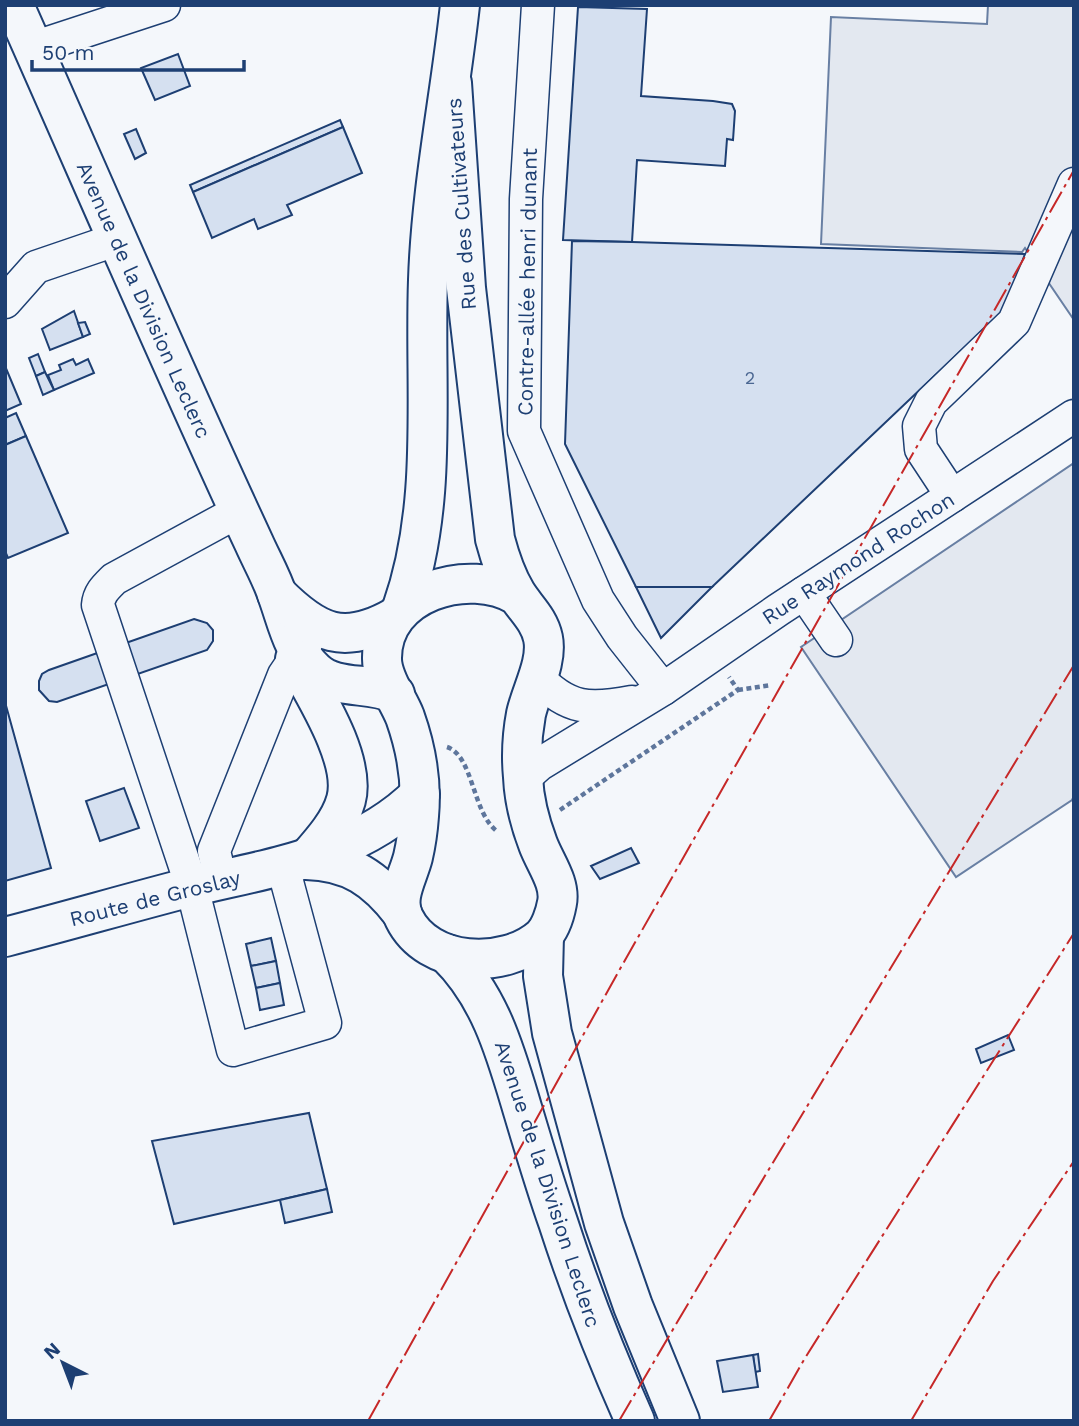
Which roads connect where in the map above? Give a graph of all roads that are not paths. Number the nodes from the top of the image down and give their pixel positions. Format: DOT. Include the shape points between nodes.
graph roads {
  1 [pos="14,5"];
  2 [pos="164,5"];
  3 [pos="460,5"];
  4 [pos="538,5"];
  5 [pos="33,48"];
  6 [pos="452,83"];
  7 [pos="1074,184"];
  8 [pos="118,239"];
  9 [pos="5,302"];
  10 [pos="1074,416"];
  11 [pos="952,496"];
  12 [pos="239,511"];
  13 [pos="804,593"];
  14 [pos="518,596"];
  15 [pos="399,613"];
  16 [pos="836,640"];
  17 [pos="302,644"];
  18 [pos="537,677"];
  19 [pos="395,694"];
  20 [pos="654,695"];
  21 [pos="523,779"];
  22 [pos="420,794"];
  23 [pos="295,863"];
  24 [pos="207,884"];
  25 [pos="402,913"];
  26 [pos="544,935"];
  27 [pos="5,937"];
  28 [pos="447,954"];
  29 [pos="635,1421"];
  30 [pos="680,1421"];
  1 -- 5 [label="main road, Avenue de la Division Leclerc"];
  2 -- 5 [label="street"];
  3 -- 6 [label="main road"];
  4 -- 20 [label="street, Contre-allée henri dunant" via="526,199 524,431 598,600"];
  5 -- 8 [label="main road, Avenue de la Division Leclerc"];
  6 -- 14 [label="main road, Rue des Cultivateurs" via="466,288 490,503 500,558"];
  6 -- 15 [label="main road, Rue des Cultivateurs" via="439,145 431,224 424,511 412,580"];
  7 -- 11 [label="street" via="1014,323 930,402 919,426 921,449"];
  8 -- 9 [label="street" via="36,267"];
  8 -- 12 [label="main road, Avenue de la Division Leclerc"];
  10 -- 11 [label="street, Rue Raymond Rochon"];
  11 -- 13 [label="street, Rue Raymond Rochon"];
  12 -- 17 [label="main road, Avenue de la Division Leclerc" via="277,594 297,614"];
  12 -- 24 [label="street" via="114,579 98,598"];
  13 -- 16 [label="street"];
  13 -- 20 [label="street, Rue Raymond Rochon"];
  14 -- 15 [label="main road, Avenue de la Division Leclerc" via="486,584 464,584 425,593"];
  14 -- 18 [label="main road, Rue des Cultivateurs" via="543,638"];
  15 -- 17 [label="main road, Avenue de la Division Leclerc" via="357,633"];
  15 -- 19 [label="main road, Rue des Cultivateurs" via="386,638 382,659"];
  17 -- 19 [label="main road, Avenue de la Division Leclerc" via="312,669 323,678"];
  17 -- 23 [label="main road" via="341,751 347,783 346,799 332,828"];
  17 -- 24 [label="street" via="284,675 214,851"];
  18 -- 20 [label="street, Rue Raymond Rochon" via="561,699 589,707"];
  18 -- 21 [label="main road, Rue des Cultivateurs" via="523,734"];
  19 -- 22 [label="main road, Rue des Cultivateurs" via="415,752"];
  20 -- 21 [label="street, Rue Raymond Rochon"];
  21 -- 26 [label="main road, Rue des Cultivateurs" via="533,828 558,899"];
  22 -- 23 [label="main road, Route de Groslay" via="381,826"];
  22 -- 25 [label="main road, Rue des Cultivateurs" via="413,857 400,900"];
  23 -- 24 [label="main road, Route de Groslay"];
  23 -- 24 [label="street" via="325,1023 233,1050"];
  23 -- 25 [label="main road, Route de Groslay" via="334,863 369,878"];
  24 -- 27 [label="main road, Route de Groslay"];
  25 -- 28 [label="main road, Route de Groslay" via="412,931"];
  26 -- 28 [label="main road" via="499,957"];
  26 -- 30 [label="main road, Avenue de la Division Leclerc" via="543,976 552,1033 604,1223"];
  28 -- 29 [label="main road, Avenue de la Division Leclerc" via="487,1006 595,1328"];
}
